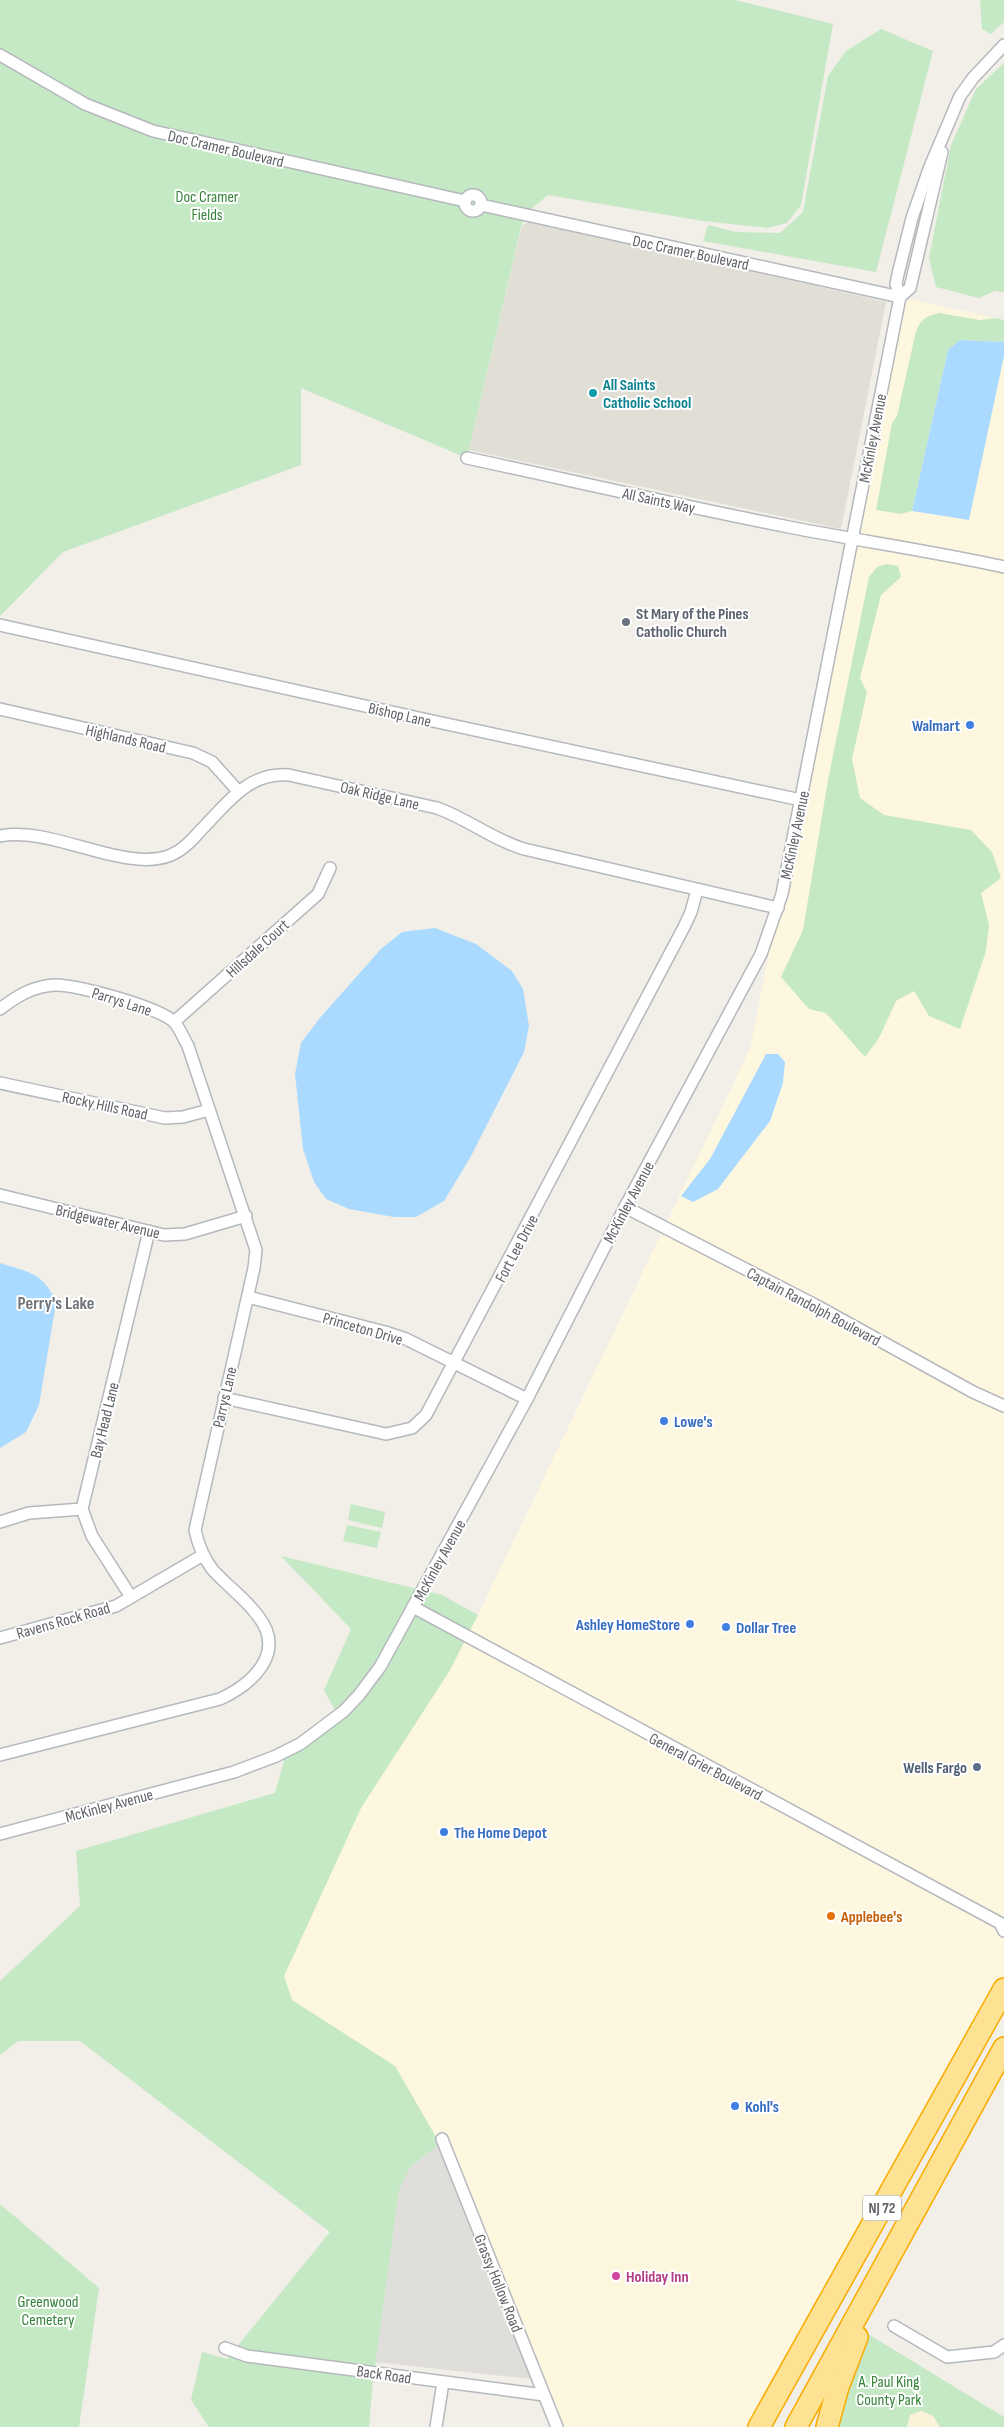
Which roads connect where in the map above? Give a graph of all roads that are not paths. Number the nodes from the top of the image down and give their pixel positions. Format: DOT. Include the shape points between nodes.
graph roads {
  1 [pos="1004,45"];
  2 [pos="0,55"];
  3 [pos="900,297"];
  4 [pos="467,458"];
  5 [pos="852,538"];
  6 [pos="1004,567"];
  7 [pos="0,625"];
  8 [pos="0,709"];
  9 [pos="238,792"];
  10 [pos="801,800"];
  11 [pos="0,836"];
  12 [pos="330,868"];
  13 [pos="697,890"];
  14 [pos="778,908"];
  15 [pos="0,1009"];
  16 [pos="174,1022"];
  17 [pos="0,1083"];
  18 [pos="209,1110"];
  19 [pos="0,1195"];
  20 [pos="625,1207"];
  21 [pos="246,1216"];
  22 [pos="149,1232"];
  23 [pos="248,1297"];
  24 [pos="455,1363"];
  25 [pos="224,1398"];
  26 [pos="527,1399"];
  27 [pos="1004,1406"];
  28 [pos="82,1508"];
  29 [pos="0,1522"];
  30 [pos="203,1555"];
  31 [pos="131,1597"];
  32 [pos="413,1607"];
  33 [pos="0,1638"];
  34 [pos="0,1755"];
  35 [pos="0,1834"];
  36 [pos="1003,1926"];
  37 [pos="1004,1989"];
  38 [pos="1004,2048"];
  39 [pos="442,2139"];
  40 [pos="883,2268"];
  41 [pos="894,2326"];
  42 [pos="1004,2345"];
  43 [pos="225,2348"];
  44 [pos="443,2382"];
  45 [pos="544,2395"];
  46 [pos="436,2427"];
  47 [pos="558,2427"];
  48 [pos="760,2427"];
  49 [pos="796,2427"];
  50 [pos="827,2427"];
  1 -- 3 [label="street, McKinley Avenue" via="960,96 951,118 910,288"];
  2 -- 3 [label="street, Doc Cramer Boulevard" via="85,104 153,131 465,201 470,210 481,205"];
  3 -- 5 [label="street, McKinley Avenue"];
  4 -- 5 [label="street, All Saints Way"];
  5 -- 6 [label="street, All Saints Way"];
  5 -- 10 [label="street, McKinley Avenue"];
  7 -- 10 [label="street, Bishop Lane"];
  8 -- 9 [label="street, Highlands Road" via="193,752 212,762"];
  9 -- 11 [label="street, Oak Ridge Lane" via="188,845 171,855 149,860 28,835"];
  9 -- 13 [label="street, Oak Ridge Lane" via="266,776 296,776 437,808 505,843"];
  10 -- 14 [label="street, McKinley Avenue"];
  12 -- 16 [label="street, Hillsdale Court" via="318,894"];
  13 -- 14 [label="street, Oak Ridge Lane"];
  13 -- 24 [label="street, Fort Lee Drive" via="684,927"];
  14 -- 20 [label="street, McKinley Avenue" via="761,954"];
  15 -- 16 [label="street, Parrys Lane" via="34,988 56,985 77,987 146,1007"];
  16 -- 18 [label="street, Parrys Lane" via="188,1046"];
  17 -- 18 [label="street, Rocky Hills Road" via="165,1118"];
  18 -- 21 [label="street, Parrys Lane"];
  19 -- 22 [label="street, Bridgewater Avenue"];
  20 -- 26 [label="street, McKinley Avenue"];
  20 -- 27 [label="street, Captain Randolph Boulevard"];
  21 -- 22 [label="street, Bridgewater Avenue" via="185,1234"];
  21 -- 23 [label="street, Parrys Lane" via="256,1250"];
  22 -- 28 [label="street, Bay Head Lane"];
  23 -- 24 [label="street, Princeton Drive" via="385,1332"];
  23 -- 25 [label="street, Parrys Lane"];
  24 -- 25 [label="street, Fort Lee Drive" via="426,1415 412,1428 395,1433 386,1434"];
  24 -- 26 [label="street, Princeton Drive"];
  25 -- 30 [label="street, Parrys Lane" via="195,1530"];
  26 -- 32 [label="street, McKinley Avenue"];
  28 -- 29 [label="street" via="29,1513"];
  28 -- 31 [label="street" via="92,1536"];
  30 -- 31 [label="street, Ravens Rock Road"];
  30 -- 34 [label="street, Parrys Lane" via="264,1624 269,1650 255,1675 239,1690 220,1699"];
  31 -- 33 [label="street, Ravens Rock Road" via="116,1606"];
  32 -- 35 [label="street, McKinley Avenue" via="380,1667 359,1696 300,1744 234,1772"];
  32 -- 36 [label="street, General Grier Boulevard"];
  37 -- 48 [label="highway, NJ 72"];
  38 -- 40 [label="highway, NJ 72"];
  39 -- 45 [label="street, Grassy Hollow Road"];
  40 -- 49 [label="highway, NJ 72"];
  40 -- 50 [label="highway" via="838,2387"];
  41 -- 42 [label="street" via="947,2356 994,2352"];
  43 -- 44 [label="street, Back Road" via="248,2356"];
  44 -- 45 [label="street, Back Road"];
  44 -- 46 [label="street"];
  45 -- 47 [label="street, Grassy Hollow Road"];
}
